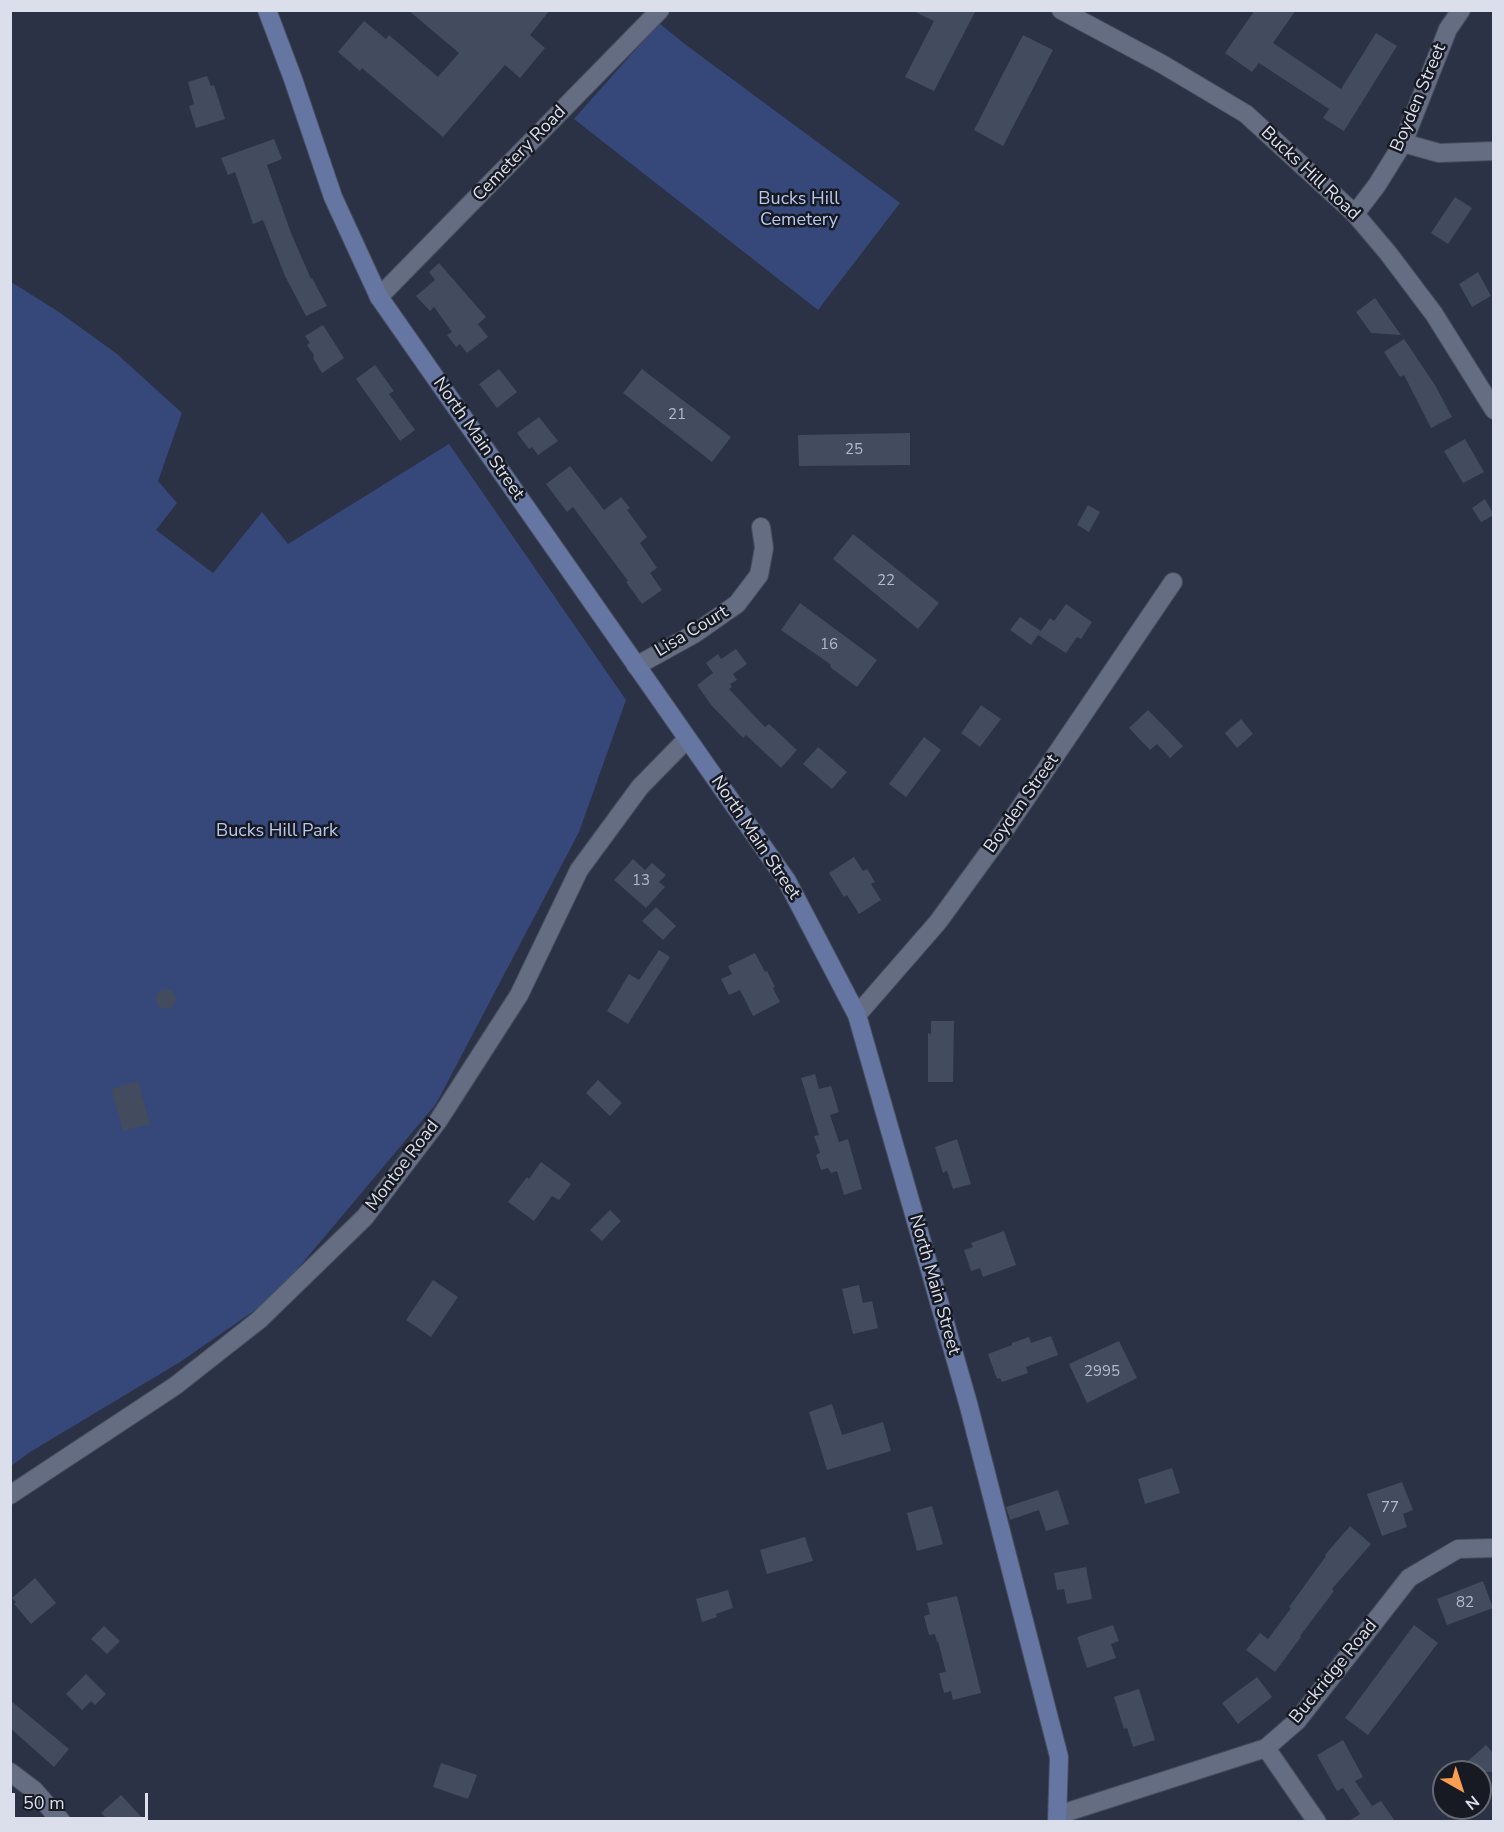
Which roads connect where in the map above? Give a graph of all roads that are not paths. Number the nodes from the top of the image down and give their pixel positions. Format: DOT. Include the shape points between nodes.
graph roads {
  1 [pos="267,10"];
  2 [pos="660,10"];
  3 [pos="1061,10"];
  4 [pos="1461,10"];
  5 [pos="1403,142"];
  6 [pos="1494,151"];
  7 [pos="1355,214"];
  8 [pos="379,297"];
  9 [pos="1494,410"];
  10 [pos="760,527"];
  11 [pos="1173,582"];
  12 [pos="636,666"];
  13 [pos="687,739"];
  14 [pos="857,1015"];
  15 [pos="10,1495"];
  16 [pos="1494,1548"];
  17 [pos="1266,1748"];
  18 [pos="10,1772"];
  19 [pos="1057,1818"];
  20 [pos="62,1821"];
  21 [pos="1317,1821"];
  1 -- 8 [label="main road, North Main Street" via="333,197"];
  2 -- 8 [label="street, Cemetery Road"];
  3 -- 7 [label="street, Bucks Hill Road" via="1246,114"];
  4 -- 5 [label="street, Boyden Street" via="1448,29"];
  5 -- 6 [label="street" via="1439,153"];
  5 -- 7 [label="street, Boyden Street"];
  7 -- 9 [label="street, Bucks Hill Road" via="1434,314"];
  8 -- 12 [label="main road, North Main Street"];
  10 -- 12 [label="street, Lisa Court" via="764,548 759,575 737,604 694,634"];
  11 -- 14 [label="street, Boyden Street" via="938,922"];
  12 -- 13 [label="main road, North Main Street"];
  13 -- 14 [label="main road, North Main Street" via="787,881"];
  13 -- 15 [label="street, Montoe Road" via="640,787 579,870 519,996 438,1121 365,1217 249,1328 175,1386"];
  14 -- 19 [label="main road, North Main Street" via="968,1403 1059,1757"];
  16 -- 17 [label="street, Buckridge Road" via="1458,1549 1409,1578 1297,1721"];
  17 -- 19 [label="street, Buckridge Road"];
  17 -- 21 [label="street"];
  18 -- 20 [label="street" via="34,1790"];
}
